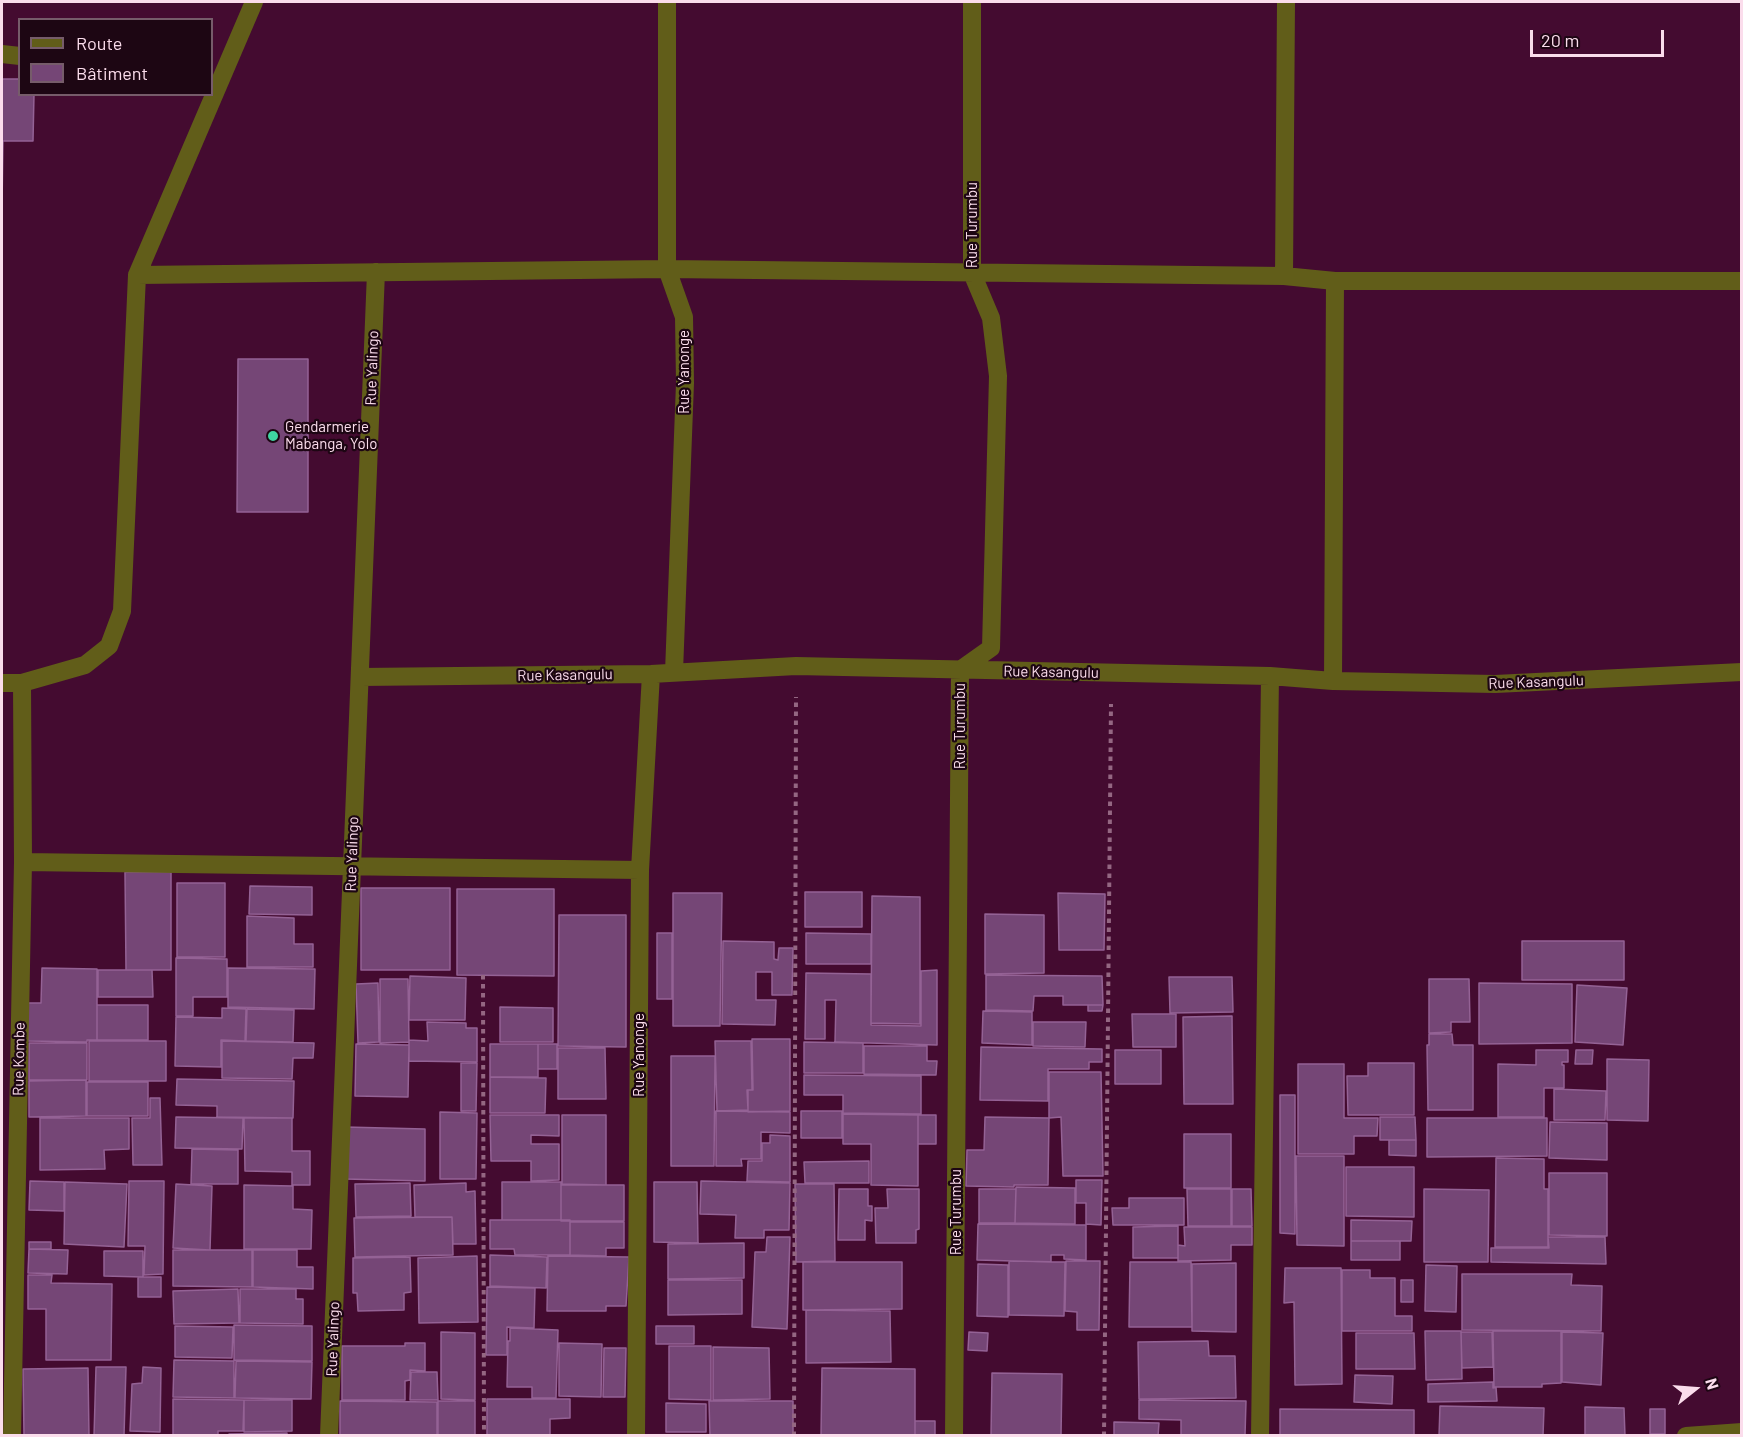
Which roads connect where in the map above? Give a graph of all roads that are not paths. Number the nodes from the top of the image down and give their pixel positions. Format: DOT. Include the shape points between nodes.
graph roads {
  1 [pos="254,2"];
  2 [pos="667,2"];
  3 [pos="972,2"];
  4 [pos="1286,2"];
  5 [pos="2,54"];
  6 [pos="18,56"];
  7 [pos="218,70"];
  8 [pos="208,96"];
  9 [pos="667,269"];
  10 [pos="376,272"];
  11 [pos="972,273"];
  12 [pos="137,275"];
  13 [pos="1284,276"];
  14 [pos="1335,281"];
  15 [pos="1742,281"];
  16 [pos="960,670"];
  17 [pos="674,672"];
  18 [pos="1742,672"];
  19 [pos="651,674"];
  20 [pos="1270,676"];
  21 [pos="360,677"];
  22 [pos="1333,681"];
  23 [pos="22,682"];
  24 [pos="2,683"];
  25 [pos="23,862"];
  26 [pos="352,867"];
  27 [pos="640,870"];
  28 [pos="1742,1432"];
  29 [pos="12,1436"];
  30 [pos="329,1436"];
  31 [pos="636,1436"];
  32 [pos="954,1436"];
  33 [pos="1260,1436"];
  34 [pos="1686,1436"];
  1 -- 7 [label="street"];
  2 -- 9 [label="street, Rue Yanonge"];
  3 -- 11 [label="street, Rue Turumbu"];
  4 -- 13 [label="street"];
  5 -- 6 [label="street"];
  8 -- 12 [label="street"];
  9 -- 10 [label="street"];
  9 -- 11 [label="street"];
  9 -- 17 [label="street, Rue Yanonge" via="684,317"];
  10 -- 12 [label="street"];
  10 -- 21 [label="street, Rue Yalingo"];
  11 -- 13 [label="street"];
  11 -- 16 [label="street, Rue Turumbu" via="991,318 998,376 991,648"];
  12 -- 23 [label="street" via="122,611 108,646 85,665"];
  13 -- 14 [label="street"];
  14 -- 15 [label="street"];
  14 -- 22 [label="street"];
  16 -- 17 [label="street, Rue Kasangulu" via="796,666"];
  16 -- 20 [label="street, Rue Kasangulu"];
  16 -- 32 [label="street, Rue Turumbu"];
  17 -- 19 [label="street, Rue Kasangulu"];
  18 -- 22 [label="street, Rue Kasangulu" via="1495,684"];
  19 -- 21 [label="street, Rue Kasangulu"];
  19 -- 27 [label="street, Rue Yanonge"];
  20 -- 22 [label="street, Rue Kasangulu"];
  20 -- 33 [label="street"];
  21 -- 26 [label="street, Rue Yalingo"];
  23 -- 24 [label="street"];
  23 -- 25 [label="street, Rue Kombe"];
  25 -- 26 [label="street"];
  25 -- 29 [label="street, Rue Kombe"];
  26 -- 27 [label="street"];
  26 -- 30 [label="street, Rue Yalingo"];
  27 -- 31 [label="street, Rue Yanonge"];
  28 -- 34 [label="street"];
}
